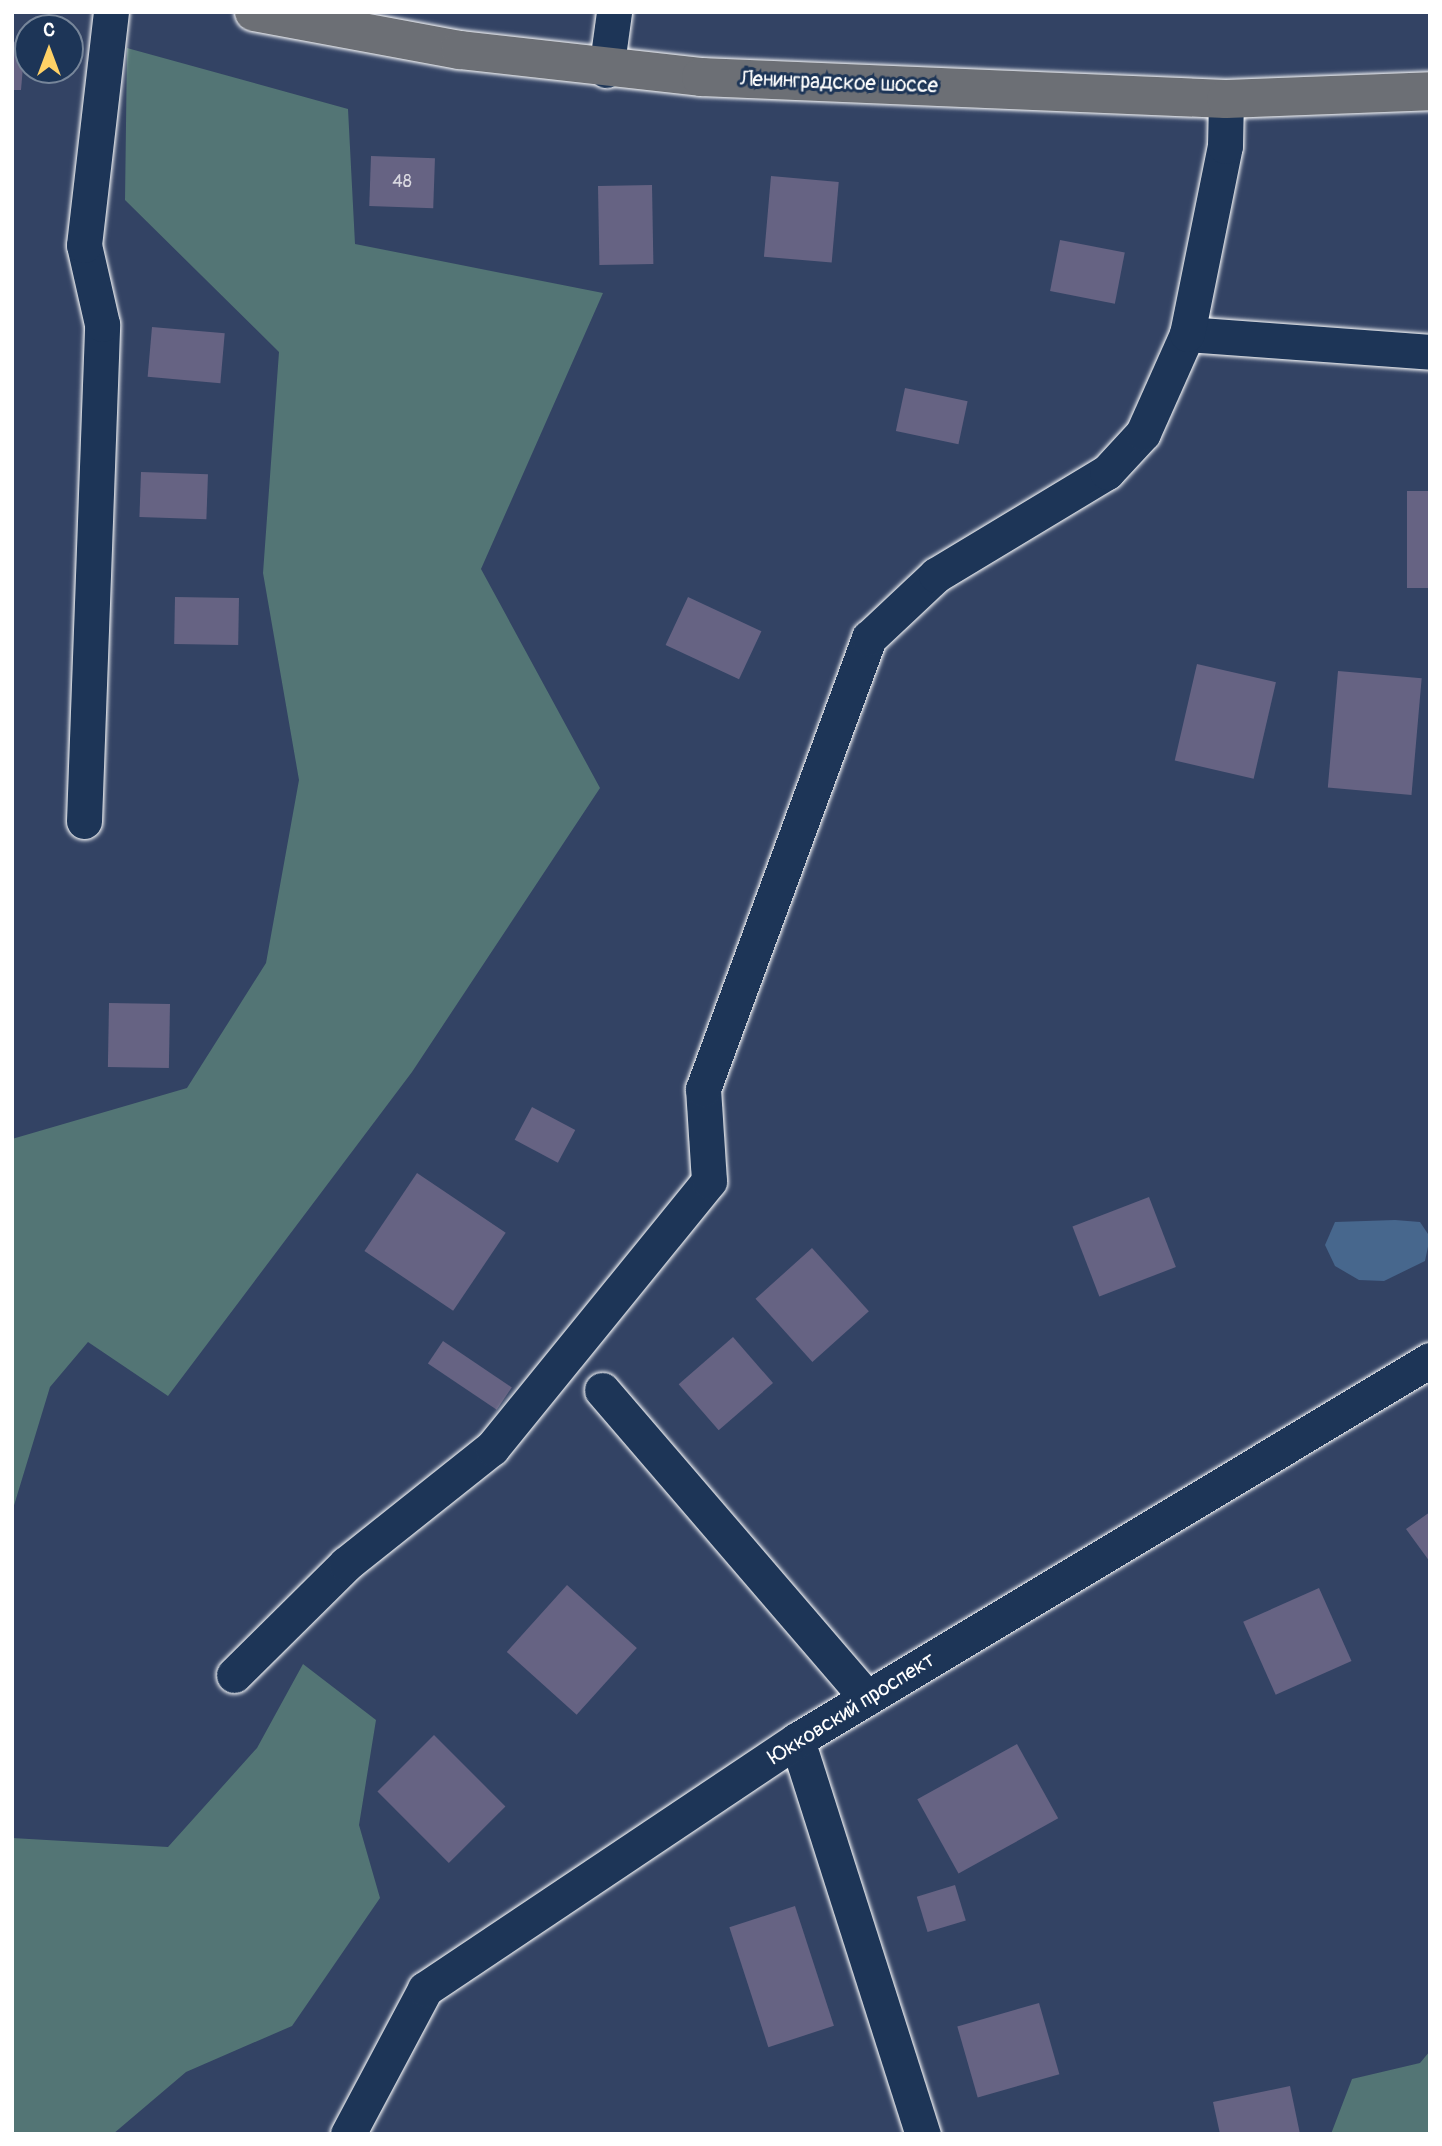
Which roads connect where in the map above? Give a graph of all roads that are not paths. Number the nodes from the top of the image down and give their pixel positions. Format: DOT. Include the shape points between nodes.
graph roads {
  1 [pos="111,12"];
  2 [pos="254,12"];
  3 [pos="614,12"];
  4 [pos="606,70"];
  5 [pos="1430,91"];
  6 [pos="1226,99"];
  7 [pos="1182,350"];
  8 [pos="1430,352"];
  9 [pos="84,821"];
  10 [pos="1430,1360"];
  11 [pos="602,1390"];
  12 [pos="234,1675"];
  13 [pos="867,1698"];
  14 [pos="797,1740"];
  15 [pos="348,2134"];
  16 [pos="923,2134"];
  1 -- 9 [label="street" via="84,245 103,324"];
  2 -- 4 [label="main road, Ленинградское шоссе"];
  3 -- 4 [label="street"];
  4 -- 6 [label="main road, Ленинградское шоссе"];
  5 -- 6 [label="main road, Ленинградское шоссе"];
  6 -- 7 [label="street" via="1225,146"];
  7 -- 8 [label="street"];
  7 -- 12 [label="street" via="1143,433 1107,472 936,575 869,638 703,1088 709,1181 492,1448 346,1564"];
  10 -- 13 [label="street, Юкковский проспект"];
  11 -- 13 [label="street"];
  13 -- 14 [label="street, Юкковский проспект"];
  14 -- 15 [label="street, Юкковский проспект" via="425,1989"];
  14 -- 16 [label="street"];
}
